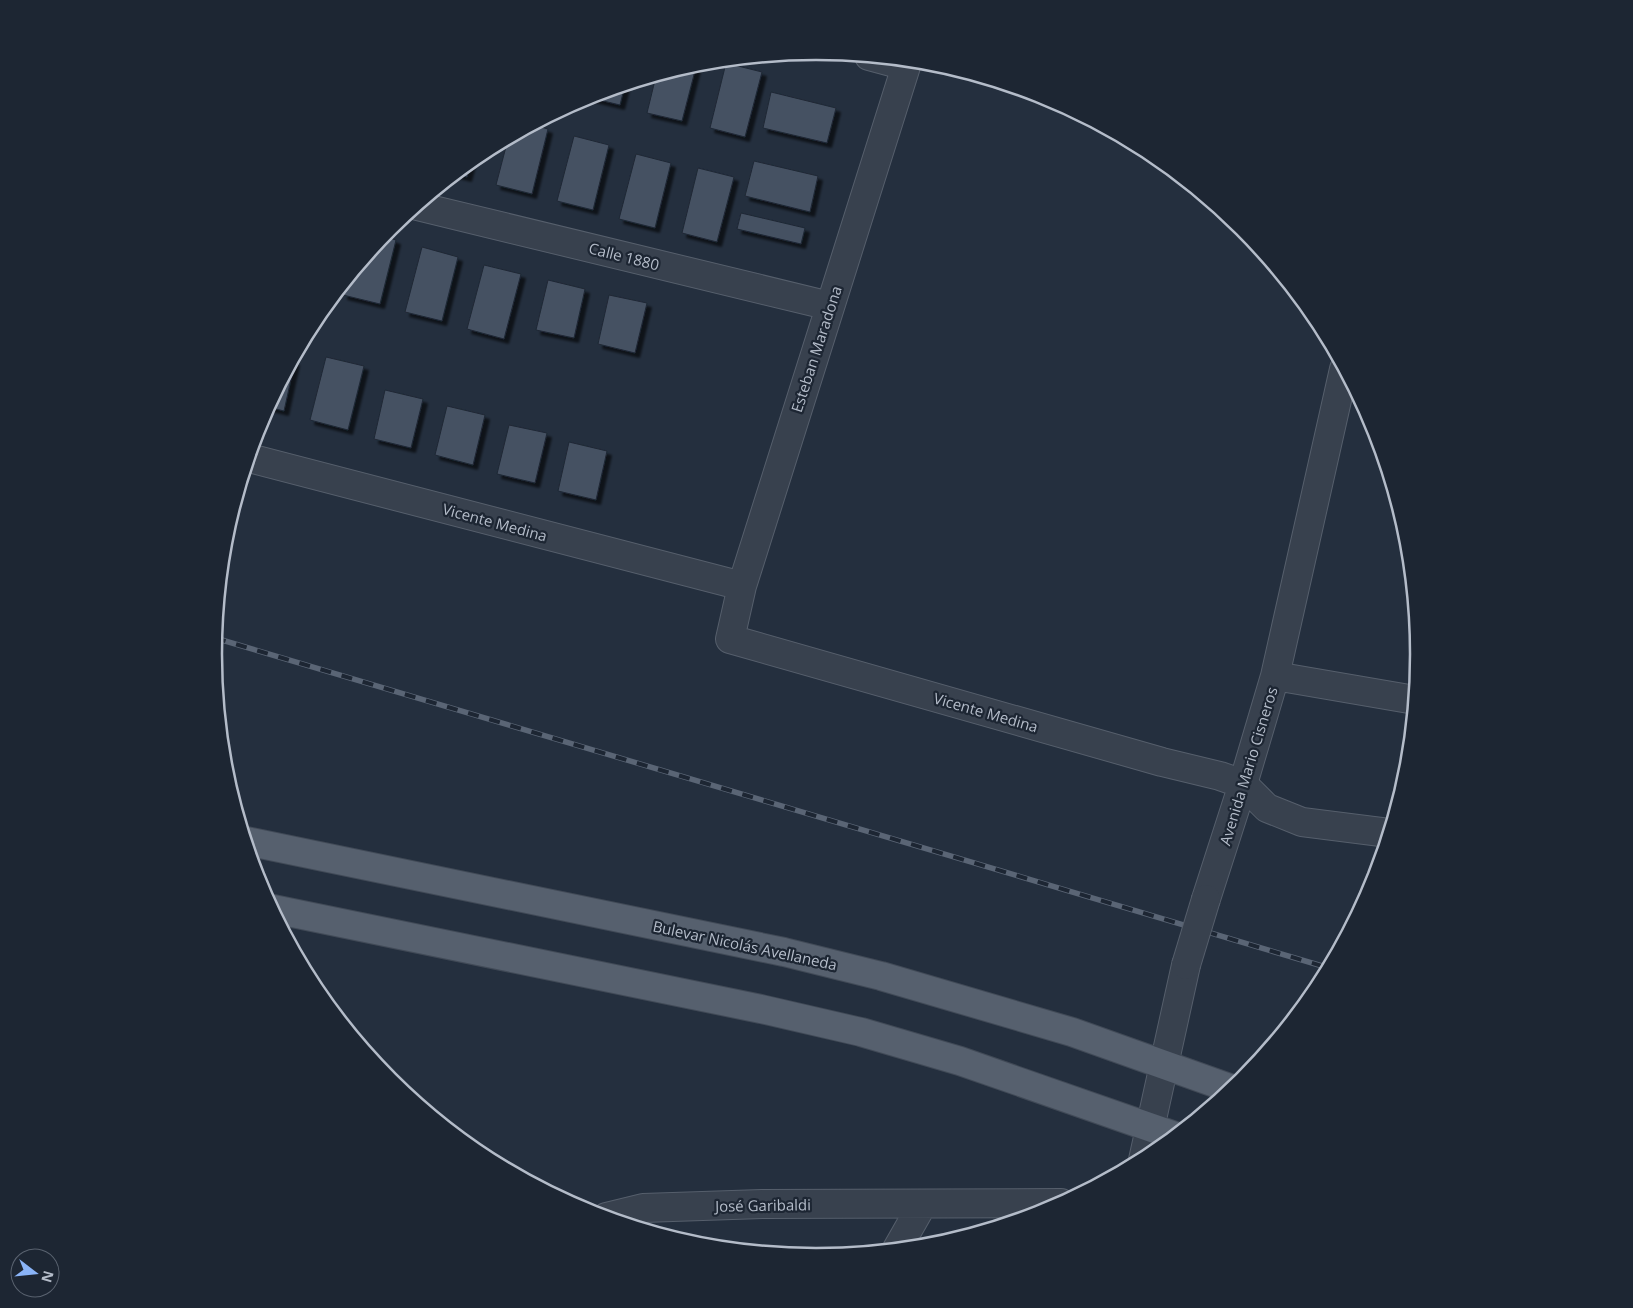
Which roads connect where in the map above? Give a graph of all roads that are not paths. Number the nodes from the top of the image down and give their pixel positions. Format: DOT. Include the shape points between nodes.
graph roads {
  1 [pos="906,67"];
  2 [pos="424,208"];
  3 [pos="830,306"];
  4 [pos="1342,378"];
  5 [pos="255,460"];
  6 [pos="742,586"];
  7 [pos="730,639"];
  8 [pos="1275,676"];
  9 [pos="1408,699"];
  10 [pos="1243,784"];
  11 [pos="1383,832"];
  12 [pos="253,842"];
  13 [pos="281,911"];
  14 [pos="1166,1064"];
  15 [pos="1224,1086"];
  16 [pos="1163,1131"];
  17 [pos="1156,1142"];
  18 [pos="1043,1203"];
  19 [pos="922,1205"];
  20 [pos="620,1214"];
  21 [pos="900,1242"];
  1 -- 3 [label="street, Esteban Maradona"];
  2 -- 3 [label="street, Calle 1880"];
  3 -- 6 [label="street, Esteban Maradona"];
  4 -- 8 [label="street, Avenida Mario Cisneros"];
  5 -- 6 [label="street, Vicente Medina"];
  6 -- 7 [label="street, Esteban Maradona"];
  7 -- 10 [label="street, Vicente Medina"];
  8 -- 9 [label="street"];
  8 -- 10 [label="street, Avenida Mario Cisneros"];
  10 -- 11 [label="street" via="1267,808 1302,822"];
  10 -- 14 [label="street, Avenida Mario Cisneros, bridge" via="1186,965"];
  12 -- 14 [label="main road, Bulevar Nicolás Avellaneda" via="784,952 977,1002"];
  13 -- 16 [label="main road" via="861,1032 960,1061"];
  14 -- 15 [label="main road, Bulevar Nicolás Avellaneda"];
  14 -- 16 [label="street, Avenida Mario Cisneros"];
  16 -- 17 [label="street, Avenida Mario Cisneros"];
  18 -- 19 [label="street, José Garibaldi"];
  19 -- 20 [label="street, José Garibaldi" via="762,1204 643,1208"];
  19 -- 21 [label="street"];
}
